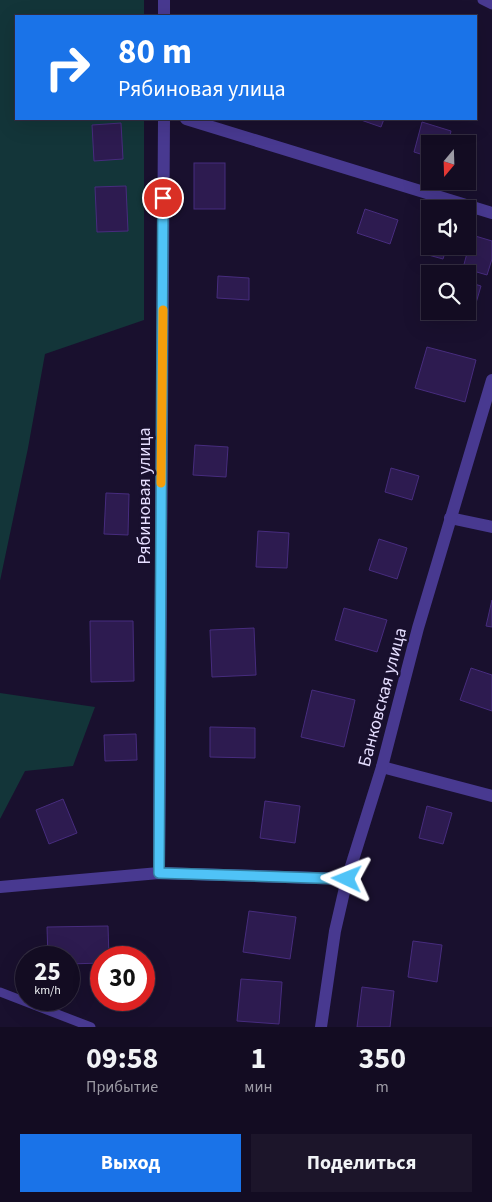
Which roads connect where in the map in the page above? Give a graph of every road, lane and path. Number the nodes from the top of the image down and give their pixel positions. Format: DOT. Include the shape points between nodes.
graph roads {
  1 [pos="164,0"];
  2 [pos="482,0"];
  3 [pos="492,5"];
  4 [pos="164,15"];
  5 [pos="164,120"];
  6 [pos="189,120"];
  7 [pos="492,213"];
  8 [pos="492,380"];
  9 [pos="450,518"];
  10 [pos="492,527"];
  11 [pos="382,767"];
  12 [pos="492,796"];
  13 [pos="159,873"];
  14 [pos="347,879"];
  15 [pos="0,887"];
  16 [pos="0,992"];
  17 [pos="90,1027"];
  18 [pos="321,1027"];
  1 -- 4 [label="street"];
  2 -- 3 [label="lane"];
  5 -- 13 [label="street, Рябиновая улица"];
  6 -- 7 [label="street"];
  8 -- 9 [label="street, Банковская улица"];
  9 -- 10 [label="street"];
  9 -- 11 [label="street, Банковская улица"];
  11 -- 12 [label="street"];
  11 -- 14 [label="street, Банковская улица"];
  13 -- 14 [label="street"];
  13 -- 15 [label="street"];
  14 -- 18 [label="street, Банковская улица" via="335,931"];
  16 -- 17 [label="lane"];
}
